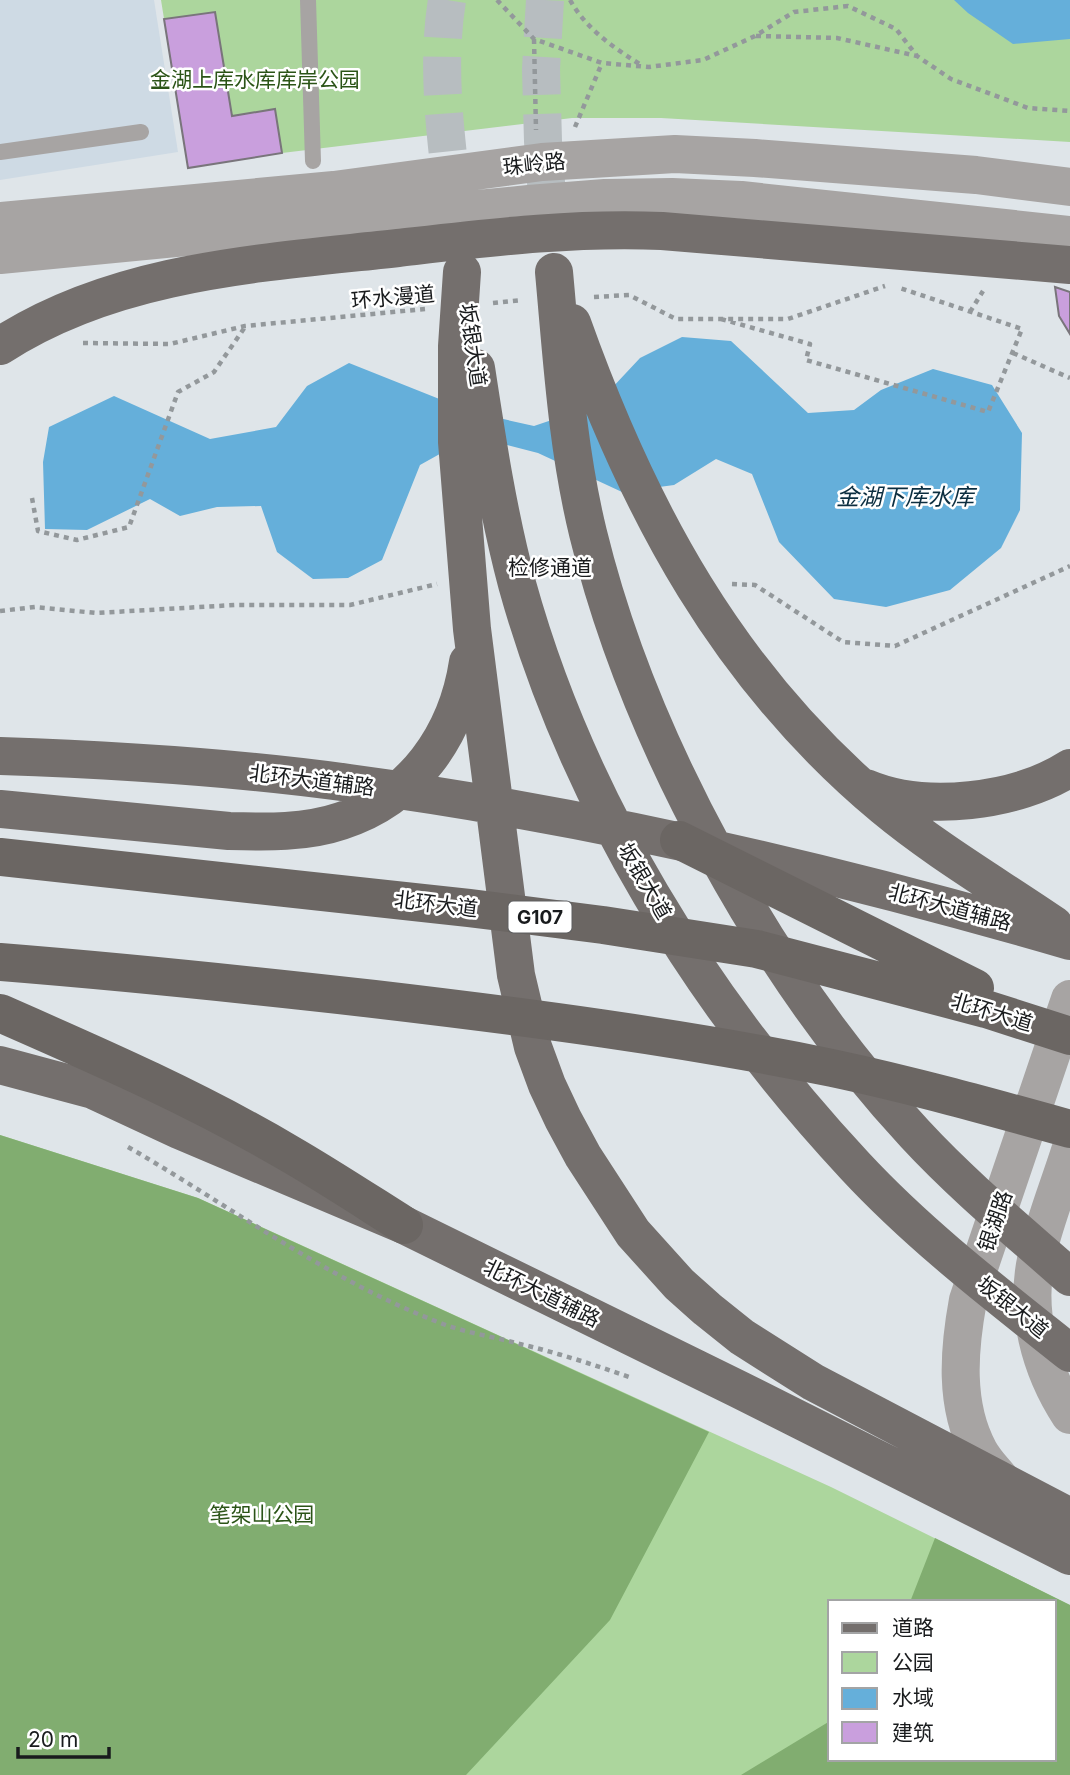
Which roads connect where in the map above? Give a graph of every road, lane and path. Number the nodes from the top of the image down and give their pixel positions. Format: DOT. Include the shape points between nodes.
graph roads {
  1 [pos="308,0"];
  2 [pos="497,0"];
  3 [pos="570,0"];
  4 [pos="755,36"];
  5 [pos="534,39"];
  6 [pos="917,56"];
  7 [pos="602,62"];
  8 [pos="642,66"];
  9 [pos="1070,111"];
  10 [pos="575,128"];
  11 [pos="141,132"];
  12 [pos="536,132"];
  13 [pos="0,152"];
  14 [pos="313,161"];
  15 [pos="1070,187"];
  16 [pos="0,221"];
  17 [pos="1070,235"];
  18 [pos="0,255"];
  19 [pos="1070,265"];
  20 [pos="589,297"];
  21 [pos="524,300"];
  22 [pos="483,304"];
  23 [pos="428,309"];
  24 [pos="722,319"];
  25 [pos="245,326"];
  26 [pos="77,343"];
  27 [pos="0,346"];
  28 [pos="1013,353"];
  29 [pos="1070,378"];
  30 [pos="33,498"];
  31 [pos="1070,566"];
  32 [pos="442,583"];
  33 [pos="727,584"];
  34 [pos="0,611"];
  35 [pos="472,629"];
  36 [pos="0,756"];
  37 [pos="1070,768"];
  38 [pos="851,778"];
  39 [pos="0,809"];
  40 [pos="679,840"];
  41 [pos="0,857"];
  42 [pos="1070,938"];
  43 [pos="0,962"];
  44 [pos="0,1013"];
  45 [pos="1069,1023"];
  46 [pos="0,1065"];
  47 [pos="1070,1129"];
  48 [pos="117,1141"];
  49 [pos="1070,1152"];
  50 [pos="404,1225"];
  51 [pos="1070,1277"];
  52 [pos="1070,1353"];
  53 [pos="637,1380"];
  54 [pos="1070,1416"];
  55 [pos="1002,1482"];
  56 [pos="1070,1517"];
  57 [pos="1070,1556"];
  1 -- 14 [label="lane"];
  2 -- 5 [label="path"];
  3 -- 8 [label="path" via="603,40"];
  4 -- 6 [label="path" via="837,38"];
  4 -- 6 [label="path" via="794,12 848,6 896,29"];
  4 -- 8 [label="path" via="703,60"];
  5 -- 7 [label="path"];
  5 -- 12 [label="path"];
  6 -- 9 [label="path" via="951,79 1028,108"];
  7 -- 8 [label="path"];
  7 -- 10 [label="path"];
  11 -- 13 [label="lane"];
  15 -- 16 [label="street, 珠岭路" via="870,166 663,155 542,162 334,190"];
  17 -- 18 [label="street, 珠岭路" via="741,200 605,198"];
  19 -- 27 [label="main road" via="662,231 541,233 303,258 200,274 101,296"];
  20 -- 24 [label="path" via="629,295 676,319"];
  21 -- 22 [label="path"];
  23 -- 25 [label="path, 环水漫道"];
  24 -- 28 [label="path" via="788,320 890,284 1022,330"];
  24 -- 28 [label="path" via="810,344 806,360 988,412"];
  25 -- 26 [label="path, 环水漫道" via="170,344"];
  25 -- 30 [label="path" via="215,372 178,393 129,527 77,540 38,531"];
  28 -- 29 [label="path"];
  31 -- 33 [label="path" via="895,646 843,642 755,585"];
  32 -- 34 [label="path" via="350,605 235,605 96,613 35,607"];
  35 -- 39 [label="main road" via="462,693 430,758 396,792 341,821 276,831 229,831"];
  35 -- 52 [label="main road, 坂银大道" via="457,442 462,272 487,439 518,586 561,713 639,873 735,1021 847,1158 903,1213"];
  35 -- 55 [label="main road" via="523,1010 547,1084 583,1156 634,1233 679,1284 743,1336 813,1382"];
  36 -- 40 [label="main road, 北环大道辅路" via="131,762 347,783"];
  37 -- 38 [label="main road" via="1016,792 967,799 918,800 874,792"];
  38 -- 42 [label="main road" via="921,837"];
  38 -- 51 [label="main road" via="777,702 682,568 634,478 554,272 568,426 588,534 628,658 708,838 782,963 865,1078 935,1154"];
  40 -- 42 [label="main road, 北环大道辅路"];
  40 -- 45 [label="highway"];
  41 -- 45 [label="highway, 北环大道 / G107" via="469,908 734,945 986,1009"];
  43 -- 47 [label="highway" via="489,1012 652,1037 831,1068"];
  44 -- 50 [label="highway" via="194,1103 289,1153"];
  45 -- 55 [label="street, 银湖路" via="1002,1198 968,1300 961,1340 966,1416 979,1451"];
  46 -- 50 [label="main road, 北环大道辅路" via="93,1090"];
  48 -- 53 [label="path" via="368,1291 444,1324 574,1358"];
  49 -- 54 [label="street" via="1034,1269 1033,1288 1044,1364"];
  50 -- 57 [label="main road, 北环大道辅路"];
  55 -- 56 [label="main road"];
}
